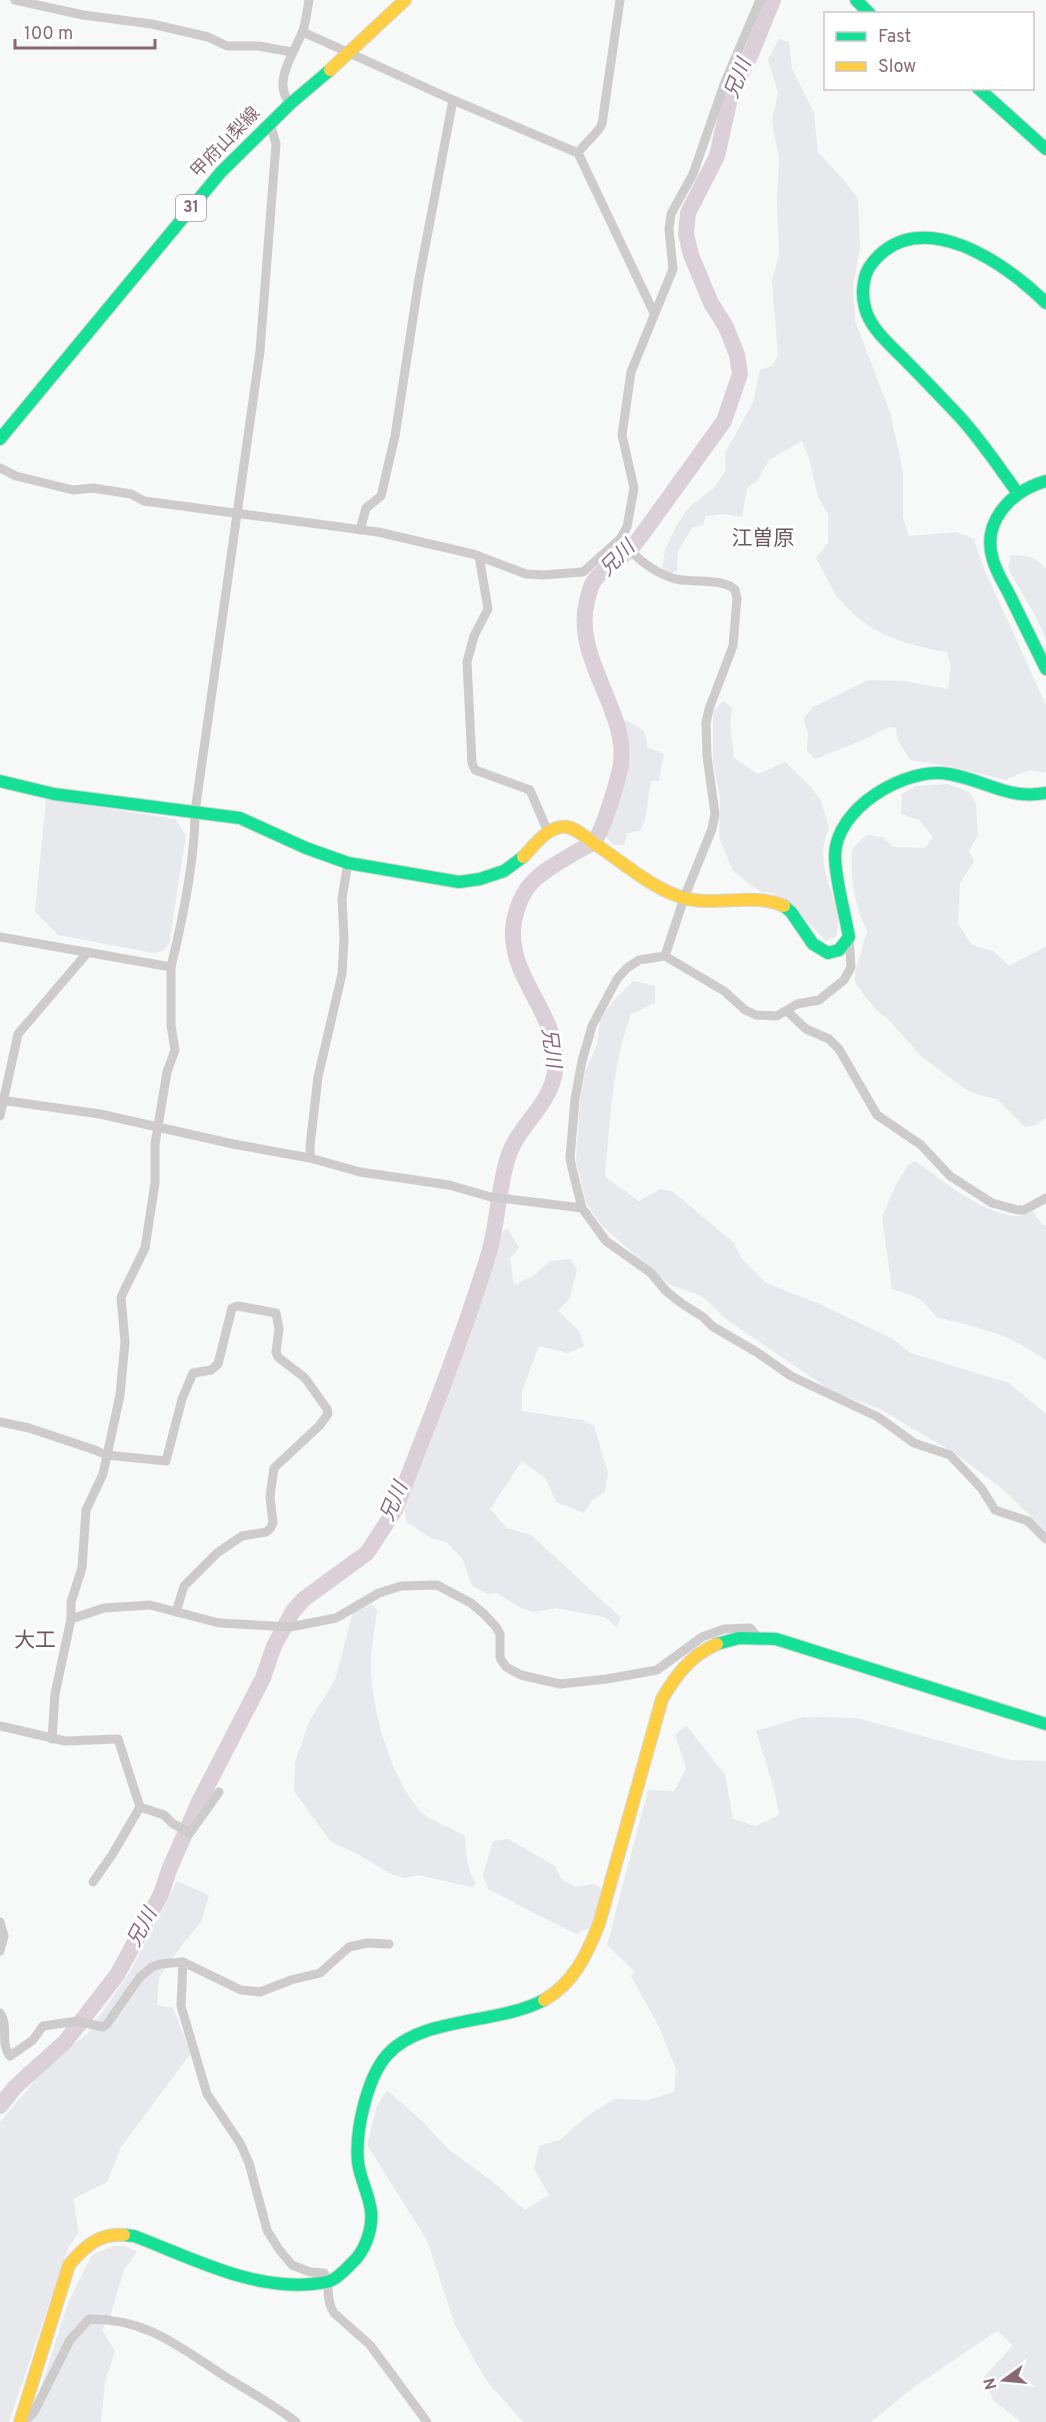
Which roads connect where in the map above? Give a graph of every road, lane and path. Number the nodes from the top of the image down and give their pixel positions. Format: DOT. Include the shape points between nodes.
graph roads {
  1 [pos="15,0"];
  2 [pos="309,0"];
  3 [pos="405,0"];
  4 [pos="620,0"];
  5 [pos="760,0"];
  6 [pos="856,0"];
  7 [pos="868,12"];
  8 [pos="303,32"];
  9 [pos="292,52"];
  10 [pos="350,53"];
  11 [pos="980,90"];
  12 [pos="453,100"];
  13 [pos="290,104"];
  14 [pos="270,123"];
  15 [pos="1046,149"];
  16 [pos="579,153"];
  17 [pos="1046,303"];
  18 [pos="654,313"];
  19 [pos="0,439"];
  20 [pos="0,468"];
  21 [pos="1046,481"];
  22 [pos="1017,492"];
  23 [pos="238,513"];
  24 [pos="360,530"];
  25 [pos="622,542"];
  26 [pos="479,556"];
  27 [pos="1046,669"];
  28 [pos="0,781"];
  29 [pos="1046,793"];
  30 [pos="195,812"];
  31 [pos="548,832"];
  32 [pos="348,863"];
  33 [pos="684,898"];
  34 [pos="0,937"];
  35 [pos="849,937"];
  36 [pos="88,952"];
  37 [pos="665,956"];
  38 [pos="171,967"];
  39 [pos="787,1011"];
  40 [pos="2,1101"];
  41 [pos="0,1116"];
  42 [pos="158,1126"];
  43 [pos="310,1158"];
  44 [pos="1046,1198"];
  45 [pos="582,1208"];
  46 [pos="0,1422"];
  47 [pos="106,1455"];
  48 [pos="1046,1539"];
  49 [pos="176,1612"];
  50 [pos="71,1619"];
  51 [pos="757,1636"];
  52 [pos="1046,1724"];
  53 [pos="0,1726"];
  54 [pos="52,1739"];
  55 [pos="219,1792"];
  56 [pos="140,1807"];
  57 [pos="93,1882"];
  58 [pos="0,1922"];
  59 [pos="389,1944"];
  60 [pos="0,1951"];
  61 [pos="183,1962"];
  62 [pos="0,2013"];
  63 [pos="329,2282"];
  64 [pos="22,2422"];
  65 [pos="296,2422"];
  66 [pos="427,2422"];
  1 -- 9 [label="street" via="83,15 152,24 208,37 226,46"];
  2 -- 8 [label="street"];
  3 -- 10 [label="street, 甲府山梨線 / 31"];
  4 -- 16 [label="street" via="602,124"];
  5 -- 18 [label="street" via="725,82 693,174 671,214 673,269"];
  6 -- 7 [label="street"];
  8 -- 9 [label="street"];
  8 -- 10 [label="street"];
  9 -- 13 [label="street" via="282,87"];
  10 -- 12 [label="street"];
  10 -- 13 [label="street, 甲府山梨線 / 31"];
  11 -- 15 [label="street"];
  12 -- 16 [label="street"];
  12 -- 24 [label="street" via="419,279 393,449 381,496 366,508"];
  13 -- 14 [label="street, 甲府山梨線 / 31"];
  14 -- 19 [label="street, 甲府山梨線 / 31" via="221,172"];
  14 -- 23 [label="street" via="276,144 262,323"];
  16 -- 18 [label="street"];
  17 -- 22 [label="street" via="1015,275 990,260 933,238 915,237 887,246 867,271 862,288 869,319 969,427"];
  18 -- 25 [label="street" via="631,372 622,435 634,488"];
  20 -- 23 [label="street" via="16,476 73,490 93,488 131,494 144,501"];
  21 -- 22 [label="street"];
  22 -- 27 [label="street" via="1005,503 993,525 991,555"];
  23 -- 24 [label="street"];
  23 -- 30 [label="street"];
  24 -- 26 [label="street"];
  25 -- 26 [label="street" via="583,572 574,574 526,574"];
  25 -- 33 [label="street" via="652,568 673,579 726,584 737,598 732,649 706,723 715,814"];
  26 -- 31 [label="street" via="488,609 474,636 467,662 472,763 475,770 530,790"];
  28 -- 30 [label="street" via="54,794"];
  29 -- 35 [label="street" via="1028,797 1004,793 939,772 902,779 863,804 844,825 837,844 837,870"];
  30 -- 32 [label="street" via="240,818"];
  30 -- 38 [label="street"];
  31 -- 32 [label="street" via="504,871 469,882"];
  31 -- 33 [label="street" via="566,827 580,833 652,883"];
  32 -- 43 [label="street" via="343,888 342,974 318,1077"];
  33 -- 35 [label="street" via="713,902 761,900 782,905 813,944 828,953 839,950"];
  33 -- 37 [label="street"];
  34 -- 36 [label="street"];
  35 -- 39 [label="street" via="850,967 844,980 819,1000 797,1004"];
  36 -- 38 [label="street"];
  36 -- 40 [label="street" via="18,1034"];
  37 -- 39 [label="street" via="756,1015 777,1016"];
  37 -- 45 [label="street" via="639,960 627,968 616,979 592,1026 575,1099 570,1158"];
  38 -- 42 [label="street" via="174,1050"];
  39 -- 44 [label="street" via="806,1029 830,1039 877,1115 921,1145 950,1176 992,1203 1017,1210"];
  40 -- 41 [label="street"];
  40 -- 42 [label="street"];
  42 -- 43 [label="street"];
  42 -- 47 [label="street" via="155,1183 145,1248 121,1297 125,1342 120,1395"];
  43 -- 45 [label="street" via="360,1172 449,1185 490,1197"];
  45 -- 48 [label="street" via="610,1245 651,1273 666,1291 712,1326 791,1376 878,1417 906,1439 950,1455 982,1489 995,1510 1028,1521"];
  46 -- 47 [label="street"];
  47 -- 49 [label="street" via="166,1461 193,1373 211,1371 218,1364 232,1308 276,1313 278,1357 305,1378 328,1414 274,1468 270,1529 242,1536 217,1553 184,1586"];
  47 -- 50 [label="street" via="99,1485 86,1510 82,1568 71,1602"];
  49 -- 50 [label="street" via="150,1605 104,1608"];
  49 -- 51 [label="street" via="219,1623 290,1628 336,1618 379,1593 401,1586 437,1585 471,1603 490,1620 500,1634 500,1658 506,1667 521,1675 560,1684 657,1670 702,1637 724,1629 750,1628"];
  50 -- 54 [label="street" via="55,1694"];
  51 -- 52 [label="street" via="785,1641"];
  51 -- 63 [label="street" via="739,1637 701,1651 667,1689 599,1924 577,1972 548,2000 519,2011 424,2031 400,2043 381,2060 367,2090 358,2153 371,2211 368,2236 360,2257"];
  53 -- 54 [label="street"];
  54 -- 56 [label="street" via="118,1739"];
  55 -- 56 [label="street" via="190,1833 164,1815"];
  56 -- 57 [label="street"];
  58 -- 60 [label="street" via="4,1936"];
  59 -- 61 [label="street" via="349,1947 320,1973 260,1992 241,1990"];
  61 -- 62 [label="street" via="160,1964 144,1972 112,2020 103,2027 77,2021 43,2026 33,2040 10,2056 4,2049 4,2019"];
  61 -- 63 [label="street" via="182,2006 207,2094 249,2163 267,2230 292,2265 324,2273"];
  63 -- 64 [label="street" via="302,2285 251,2280 134,2236 100,2237 81,2250 65,2274"];
  63 -- 66 [label="street" via="327,2294 334,2313 370,2345"];
  64 -- 65 [label="street" via="34,2412 70,2340 89,2319 100,2319 160,2334"];
}
